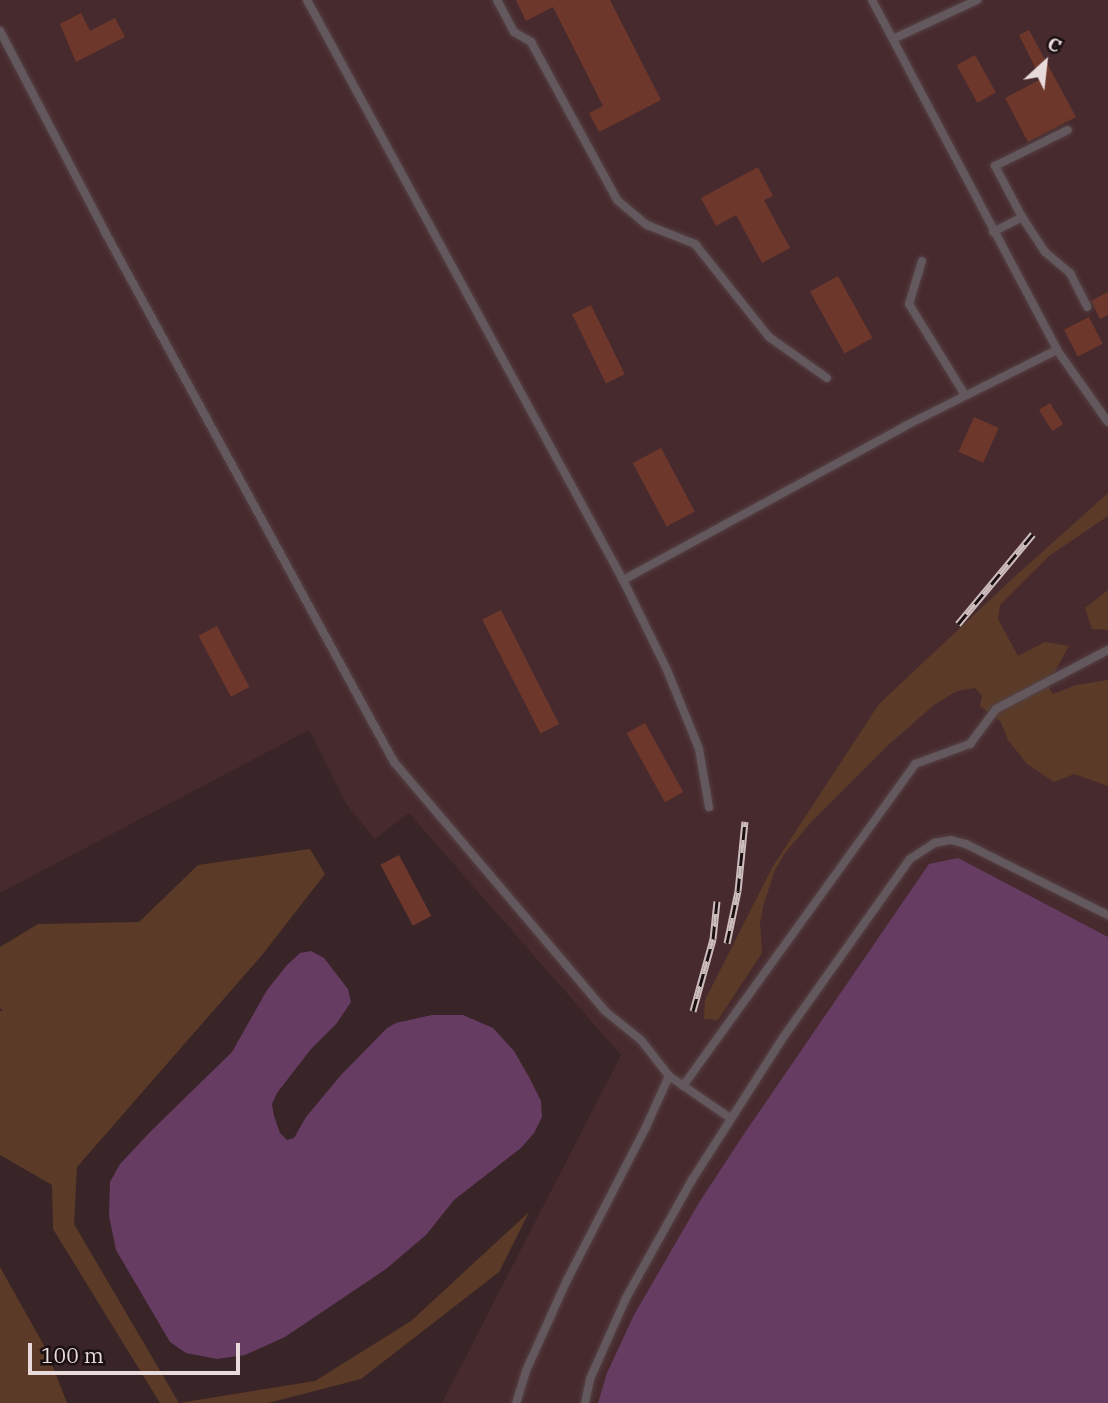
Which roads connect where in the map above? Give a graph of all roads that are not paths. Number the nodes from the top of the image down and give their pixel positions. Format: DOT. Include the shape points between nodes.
graph roads {
  1 [pos="307,0"];
  2 [pos="497,0"];
  3 [pos="872,0"];
  4 [pos="977,0"];
  5 [pos="0,31"];
  6 [pos="893,39"];
  7 [pos="1068,130"];
  8 [pos="1022,217"];
  9 [pos="993,232"];
  10 [pos="922,261"];
  11 [pos="1087,307"];
  12 [pos="1057,351"];
  13 [pos="827,378"];
  14 [pos="965,395"];
  15 [pos="1108,422"];
  16 [pos="623,580"];
  17 [pos="1108,650"];
  18 [pos="709,807"];
  19 [pos="1108,915"];
  20 [pos="669,1076"];
  21 [pos="683,1086"];
  22 [pos="730,1118"];
  23 [pos="516,1403"];
  24 [pos="585,1403"];
  1 -- 16 [label="lane"];
  2 -- 13 [label="lane" via="514,33 531,42 617,200 648,225 695,244 769,337"];
  3 -- 6 [label="lane"];
  4 -- 6 [label="lane"];
  5 -- 20 [label="lane" via="394,762 605,1011 641,1040"];
  6 -- 9 [label="lane"];
  7 -- 8 [label="lane" via="995,166"];
  8 -- 9 [label="lane"];
  8 -- 11 [label="lane" via="1045,252 1070,273"];
  9 -- 12 [label="lane"];
  10 -- 14 [label="lane" via="909,304"];
  12 -- 14 [label="lane"];
  12 -- 15 [label="lane"];
  14 -- 16 [label="lane"];
  16 -- 18 [label="lane" via="699,749"];
  17 -- 21 [label="lane" via="996,709 970,744 915,764"];
  19 -- 22 [label="lane" via="966,844 951,840 922,849 847,944"];
  20 -- 21 [label="lane"];
  20 -- 23 [label="lane" via="567,1280"];
  21 -- 22 [label="lane"];
  22 -- 24 [label="lane" via="626,1298 590,1379"];
}
